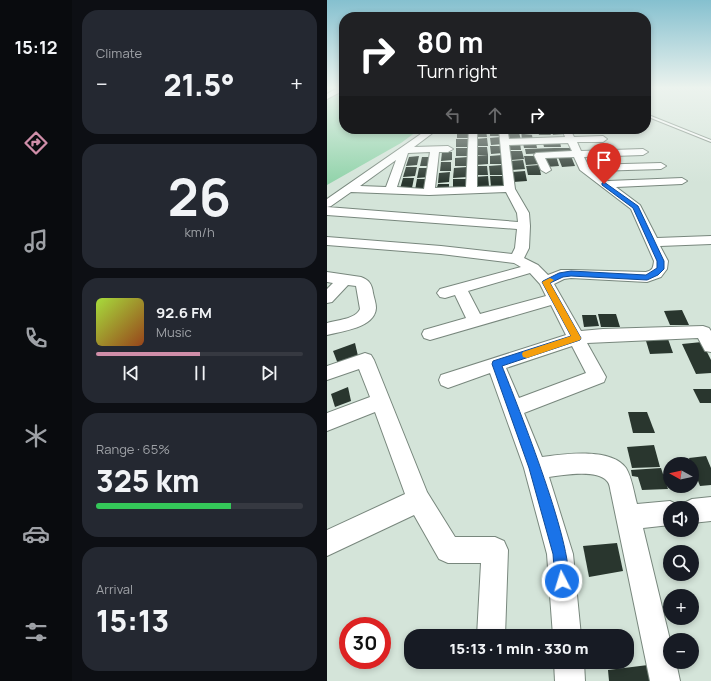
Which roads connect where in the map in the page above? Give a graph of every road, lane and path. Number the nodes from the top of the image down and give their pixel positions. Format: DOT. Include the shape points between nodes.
graph roads {
  1 [pos="658,120"];
  2 [pos="426,134"];
  3 [pos="473,134"];
  4 [pos="536,134"];
  5 [pos="569,135"];
  6 [pos="504,136"];
  7 [pos="603,139"];
  8 [pos="538,141"];
  9 [pos="711,141"];
  10 [pos="435,149"];
  11 [pos="448,149"];
  12 [pos="404,150"];
  13 [pos="643,152"];
  14 [pos="626,153"];
  15 [pos="577,154"];
  16 [pos="661,166"];
  17 [pos="636,167"];
  18 [pos="584,168"];
  19 [pos="546,170"];
  20 [pos="682,181"];
  21 [pos="604,184"];
  22 [pos="349,189"];
  23 [pos="510,189"];
  24 [pos="390,190"];
  25 [pos="471,191"];
  26 [pos="429,192"];
  27 [pos="327,204"];
  28 [pos="327,211"];
  29 [pos="524,226"];
  30 [pos="711,240"];
  31 [pos="327,241"];
  32 [pos="652,242"];
  33 [pos="517,259"];
  34 [pos="533,268"];
  35 [pos="327,277"];
  36 [pos="345,279"];
  37 [pos="546,282"];
  38 [pos="327,298"];
  39 [pos="555,299"];
  40 [pos="476,321"];
  41 [pos="327,329"];
  42 [pos="430,334"];
  43 [pos="577,338"];
  44 [pos="711,346"];
  45 [pos="497,364"];
  46 [pos="327,373"];
  47 [pos="448,380"];
  48 [pos="380,402"];
  49 [pos="513,409"];
  50 [pos="327,422"];
  51 [pos="535,468"];
  52 [pos="419,500"];
  53 [pos="711,509"];
  54 [pos="699,510"];
  55 [pos="663,514"];
  56 [pos="628,517"];
  57 [pos="327,543"];
  58 [pos="491,629"];
  59 [pos="566,629"];
  60 [pos="569,669"];
  61 [pos="570,681"];
  62 [pos="665,681"];
  1 -- 9 [label="lane"];
  2 -- 12 [label="street"];
  3 -- 25 [label="street"];
  4 -- 8 [label="street"];
  5 -- 7 [label="street"];
  5 -- 8 [label="street"];
  5 -- 15 [label="street"];
  6 -- 8 [label="street"];
  6 -- 23 [label="street"];
  10 -- 11 [label="street"];
  10 -- 12 [label="street"];
  10 -- 26 [label="street"];
  12 -- 22 [label="street"];
  12 -- 24 [label="street"];
  13 -- 14 [label="street"];
  14 -- 15 [label="street"];
  14 -- 17 [label="street"];
  15 -- 18 [label="street"];
  15 -- 19 [label="street" via="539,155"];
  16 -- 17 [label="street"];
  17 -- 18 [label="street"];
  18 -- 21 [label="street"];
  20 -- 21 [label="street"];
  21 -- 32 [label="street" via="636,208"];
  22 -- 24 [label="street"];
  22 -- 27 [label="street"];
  23 -- 25 [label="street"];
  23 -- 29 [label="street" via="523,213"];
  24 -- 26 [label="street"];
  25 -- 26 [label="street"];
  28 -- 29 [label="street"];
  29 -- 33 [label="street" via="522,248"];
  30 -- 32 [label="street"];
  31 -- 33 [label="street"];
  32 -- 37 [label="street" via="661,261 656,274 647,277 571,274 561,275"];
  33 -- 34 [label="street"];
  34 -- 37 [label="street"];
  34 -- 40 [label="street" via="452,291"];
  35 -- 36 [label="street"];
  36 -- 38 [label="street"];
  36 -- 41 [label="street" via="361,282 365,286 368,309 365,316 357,321"];
  37 -- 39 [label="street"];
  39 -- 40 [label="street"];
  39 -- 43 [label="street"];
  40 -- 42 [label="street"];
  43 -- 44 [label="street" via="703,332"];
  43 -- 45 [label="street"];
  43 -- 49 [label="street" via="597,377"];
  45 -- 47 [label="street"];
  45 -- 49 [label="street"];
  46 -- 48 [label="street" via="365,360"];
  48 -- 50 [label="street"];
  48 -- 52 [label="street"];
  49 -- 51 [label="street"];
  51 -- 56 [label="street" via="590,464 604,466 617,476"];
  51 -- 59 [label="street" via="560,554"];
  52 -- 57 [label="street"];
  52 -- 58 [label="street" via="448,550 495,550"];
  53 -- 54 [label="street"];
  55 -- 56 [label="street"];
  56 -- 62 [label="street"];
  60 -- 61 [label="street"];
}
